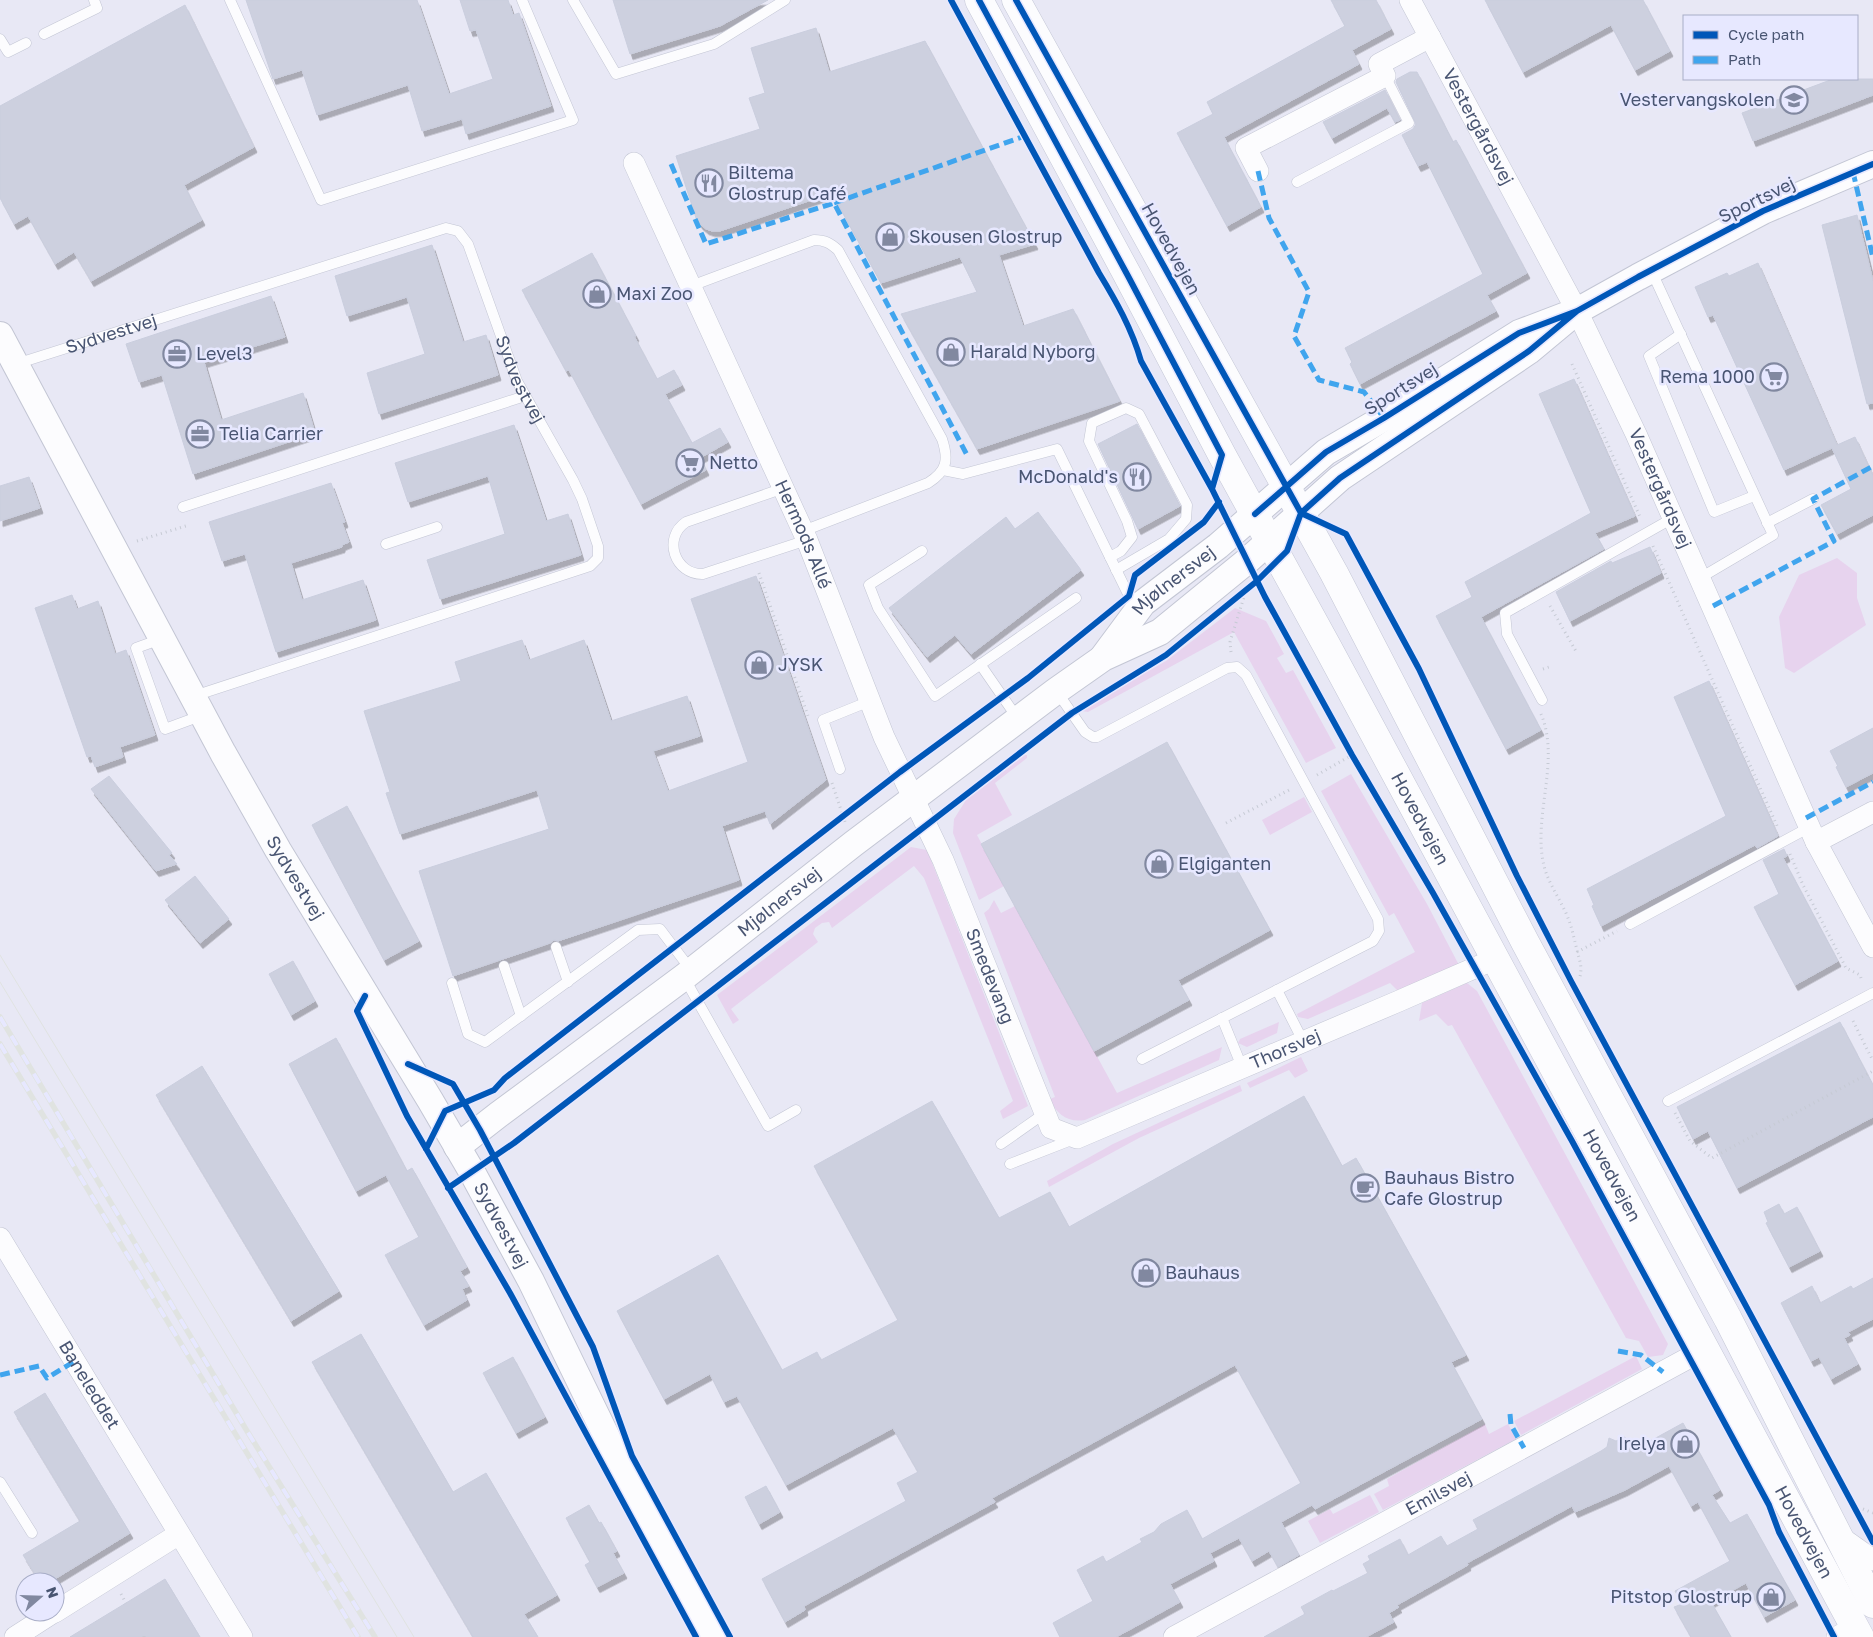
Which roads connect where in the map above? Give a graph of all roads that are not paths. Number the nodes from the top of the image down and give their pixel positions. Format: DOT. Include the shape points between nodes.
graph roads {
  1 [pos="94,0"];
  2 [pos="230,0"];
  3 [pos="522,0"];
  4 [pos="573,0"];
  5 [pos="785,0"];
  6 [pos="979,0"];
  7 [pos="1016,0"];
  8 [pos="1410,0"];
  9 [pos="44,34"];
  10 [pos="1430,37"];
  11 [pos="0,39"];
  12 [pos="26,43"];
  13 [pos="1385,76"];
  14 [pos="634,163"];
  15 [pos="1873,164"];
  16 [pos="1258,171"];
  17 [pos="1297,182"];
  18 [pos="1651,270"];
  19 [pos="691,286"];
  20 [pos="1577,311"];
  21 [pos="1681,334"];
  22 [pos="0,335"];
  23 [pos="16,364"];
  24 [pos="525,396"];
  25 [pos="943,470"];
  26 [pos="1286,487"];
  27 [pos="784,488"];
  28 [pos="1754,496"];
  29 [pos="1813,499"];
  30 [pos="183,508"];
  31 [pos="1301,513"];
  32 [pos="1255,514"];
  33 [pos="1673,518"];
  34 [pos="1767,523"];
  35 [pos="437,527"];
  36 [pos="805,535"];
  37 [pos="1269,541"];
  38 [pos="386,544"];
  39 [pos="922,551"];
  40 [pos="1110,557"];
  41 [pos="1116,570"];
  42 [pos="1700,578"];
  43 [pos="1076,598"];
  44 [pos="1143,603"];
  45 [pos="162,639"];
  46 [pos="1103,658"];
  47 [pos="980,664"];
  48 [pos="1056,691"];
  49 [pos="1542,700"];
  50 [pos="870,701"];
  51 [pos="198,706"];
  52 [pos="1018,720"];
  53 [pos="840,769"];
  54 [pos="913,799"];
  55 [pos="1873,812"];
  56 [pos="1813,834"];
  57 [pos="1630,924"];
  58 [pos="556,947"];
  59 [pos="1873,947"];
  60 [pos="1495,959"];
  61 [pos="504,966"];
  62 [pos="688,974"];
  63 [pos="568,982"];
  64 [pos="452,983"];
  65 [pos="1277,990"];
  66 [pos="1871,994"];
  67 [pos="521,1016"];
  68 [pos="1222,1018"];
  69 [pos="1303,1041"];
  70 [pos="1142,1059"];
  71 [pos="1242,1067"];
  72 [pos="1668,1101"];
  73 [pos="796,1110"];
  74 [pos="1044,1113"];
  75 [pos="1077,1138"];
  76 [pos="1001,1144"];
  77 [pos="457,1147"];
  78 [pos="1010,1164"];
  79 [pos="0,1238"];
  80 [pos="1705,1349"];
  81 [pos="0,1482"];
  82 [pos="32,1533"];
  83 [pos="1836,1533"];
  84 [pos="179,1534"];
  85 [pos="1873,1560"];
  86 [pos="1873,1604"];
  87 [pos="65,1606"];
  88 [pos="39,1622"];
  89 [pos="1851,1634"];
  90 [pos="15,1637"];
  91 [pos="242,1637"];
  92 [pos="713,1637"];
  93 [pos="1174,1637"];
  1 -- 9 [label="lane" via="97,8"];
  2 -- 3 [label="lane" via="321,200 574,120"];
  4 -- 5 [label="lane" via="616,74 714,44"];
  6 -- 32 [label="main road, Hovedvejen"];
  7 -- 26 [label="main road, Hovedvejen"];
  8 -- 10 [label="street, Vestergårdsvej"];
  10 -- 13 [label="street" via="1378,64"];
  10 -- 20 [label="street, Vestergårdsvej"];
  11 -- 12 [label="lane" via="8,52"];
  13 -- 16 [label="street" via="1246,148"];
  13 -- 17 [label="lane" via="1410,123"];
  14 -- 19 [label="street, Hermods Allé"];
  15 -- 18 [label="street, Sportsvej" via="1763,211"];
  18 -- 20 [label="street, Sportsvej"];
  18 -- 21 [label="lane"];
  19 -- 25 [label="lane" via="814,240 831,244 838,250 942,439 946,450"];
  19 -- 27 [label="street, Hermods Allé"];
  20 -- 26 [label="street, Sportsvej" via="1519,332 1326,452"];
  20 -- 31 [label="street, Sportsvej" via="1529,351 1340,478"];
  20 -- 33 [label="street, Vestergårdsvej"];
  21 -- 28 [label="lane"];
  21 -- 28 [label="lane" via="1649,356 1714,512"];
  22 -- 23 [label="street, Sydvestvej"];
  23 -- 24 [label="lane, Sydvestvej" via="446,228 458,232 468,244 507,356"];
  23 -- 45 [label="street, Sydvestvej"];
  24 -- 30 [label="lane"];
  24 -- 51 [label="lane, Sydvestvej" via="582,499 598,546 595,562"];
  25 -- 36 [label="lane" via="928,483"];
  25 -- 40 [label="lane" via="963,474 1057,449"];
  26 -- 31 [label="main road, Hovedvejen"];
  26 -- 32 [label="street, Sportsvej"];
  27 -- 36 [label="street, Hermods Allé"];
  27 -- 36 [label="lane" via="686,522 675,532 673,540 681,565 687,571 703,574 754,558"];
  28 -- 34 [label="lane"];
  29 -- 34 [label="lane"];
  31 -- 37 [label="street, Sportsvej"];
  31 -- 83 [label="main road, Hovedvejen" via="1525,942 1728,1319"];
  32 -- 37 [label="main road, Hovedvejen"];
  32 -- 44 [label="street, Mjølnersvej"];
  33 -- 42 [label="street, Vestergårdsvej"];
  33 -- 49 [label="lane" via="1505,613 1507,634"];
  34 -- 42 [label="lane" via="1773,535"];
  35 -- 38 [label="lane"];
  36 -- 50 [label="street, Hermods Allé"];
  37 -- 46 [label="street, Mjølnersvej" via="1252,571 1160,632"];
  37 -- 60 [label="main road, Hovedvejen"];
  39 -- 47 [label="lane" via="869,585 878,608 935,696"];
  40 -- 41 [label="lane"];
  40 -- 41 [label="lane" via="1121,551 1132,538 1089,441 1092,423 1126,408 1139,414 1187,505 1186,519 1169,539"];
  41 -- 44 [label="lane" via="1129,596"];
  42 -- 56 [label="street, Vestergårdsvej"];
  43 -- 47 [label="lane"];
  44 -- 46 [label="street, Mjølnersvej"];
  45 -- 51 [label="street, Sydvestvej"];
  45 -- 51 [label="lane" via="136,648 165,729"];
  46 -- 48 [label="street, Mjølnersvej"];
  47 -- 52 [label="lane"];
  48 -- 52 [label="street, Mjølnersvej"];
  48 -- 65 [label="lane" via="1085,732 1093,738 1232,667 1246,675 1379,926 1373,942"];
  50 -- 53 [label="lane" via="823,720"];
  50 -- 54 [label="street, Hermods Allé"];
  51 -- 77 [label="street, Sydvestvej" via="296,883"];
  52 -- 54 [label="street, Mjølnersvej"];
  54 -- 62 [label="street, Mjølnersvej"];
  54 -- 74 [label="street, Smedevang" via="943,860"];
  55 -- 56 [label="street"];
  56 -- 57 [label="lane" via="1784,841"];
  56 -- 59 [label="street, Vestergårdsvej"];
  58 -- 63 [label="lane"];
  60 -- 69 [label="street, Thorsvej"];
  60 -- 80 [label="main road, Hovedvejen"];
  61 -- 67 [label="lane"];
  62 -- 63 [label="lane" via="660,929 638,930"];
  62 -- 73 [label="lane" via="768,1126"];
  62 -- 77 [label="street, Mjølnersvej"];
  63 -- 67 [label="lane"];
  64 -- 67 [label="lane" via="468,1034 485,1042"];
  65 -- 68 [label="lane"];
  65 -- 69 [label="lane"];
  66 -- 72 [label="lane"];
  68 -- 70 [label="lane"];
  68 -- 71 [label="lane"];
  69 -- 71 [label="street, Thorsvej"];
  71 -- 75 [label="street, Thorsvej"];
  74 -- 75 [label="street, Smedevang" via="1051,1128"];
  74 -- 76 [label="lane"];
  75 -- 78 [label="lane"];
  77 -- 92 [label="street, Sydvestvej" via="531,1281 619,1462"];
  79 -- 84 [label="street, Baneleddet"];
  80 -- 89 [label="main road, Hovedvejen"];
  80 -- 93 [label="street, Emilsvej"];
  81 -- 82 [label="lane"];
  83 -- 85 [label="street"];
  83 -- 86 [label="main road, Hovedvejen"];
  84 -- 87 [label="street"];
  84 -- 91 [label="street, Baneleddet"];
  88 -- 90 [label="street"];
}
